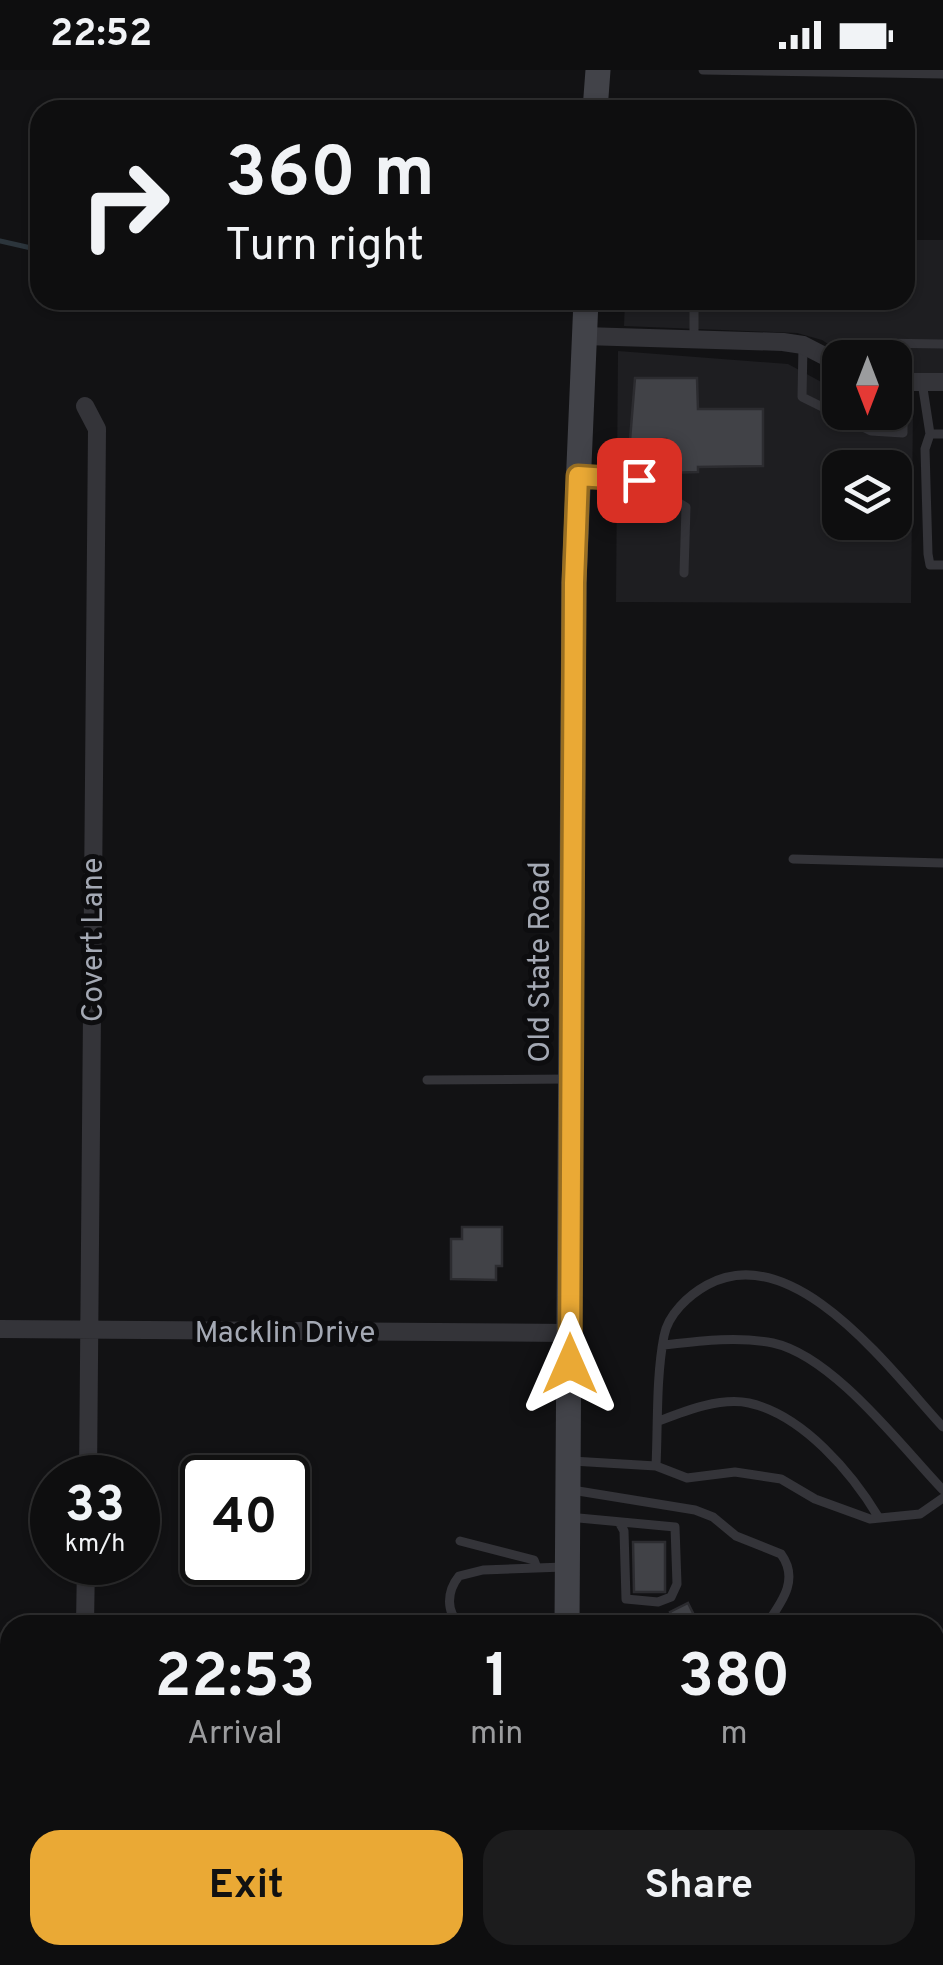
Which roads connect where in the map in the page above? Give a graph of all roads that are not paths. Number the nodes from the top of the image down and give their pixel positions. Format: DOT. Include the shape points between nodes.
graph roads {
  1 [pos="598,70"];
  2 [pos="703,70"];
  3 [pos="943,74"];
  4 [pos="596,100"];
  5 [pos="585,310"];
  6 [pos="694,310"];
  7 [pos="584,336"];
  8 [pos="694,340"];
  9 [pos="912,344"];
  10 [pos="943,344"];
  11 [pos="804,345"];
  12 [pos="822,354"];
  13 [pos="912,382"];
  14 [pos="943,382"];
  15 [pos="912,393"];
  16 [pos="85,406"];
  17 [pos="822,407"];
  18 [pos="869,430"];
  19 [pos="903,430"];
  20 [pos="930,434"];
  21 [pos="943,434"];
  22 [pos="578,476"];
  23 [pos="943,566"];
  24 [pos="684,573"];
  25 [pos="792,860"];
  26 [pos="943,863"];
  27 [pos="571,1079"];
  28 [pos="427,1080"];
  29 [pos="0,1329"];
  30 [pos="92,1330"];
  31 [pos="570,1332"];
  32 [pos="664,1345"];
  33 [pos="658,1421"];
  34 [pos="943,1427"];
  35 [pos="89,1455"];
  36 [pos="569,1460"];
  37 [pos="656,1466"];
  38 [pos="568,1489"];
  39 [pos="943,1490"];
  40 [pos="943,1498"];
  41 [pos="568,1517"];
  42 [pos="879,1518"];
  43 [pos="619,1522"];
  44 [pos="460,1541"];
  45 [pos="568,1566"];
  46 [pos="536,1568"];
  47 [pos="85,1585"];
  48 [pos="84,1615"];
  49 [pos="451,1615"];
  50 [pos="567,1615"];
  51 [pos="772,1615"];
  1 -- 4 [label="street"];
  2 -- 3 [label="lane"];
  5 -- 7 [label="street, Old State Road"];
  6 -- 8 [label="lane"];
  7 -- 8 [label="street"];
  7 -- 22 [label="street, Old State Road"];
  8 -- 11 [label="street"];
  9 -- 10 [label="lane"];
  11 -- 12 [label="street"];
  11 -- 17 [label="lane" via="802,397"];
  13 -- 14 [label="street"];
  15 -- 20 [label="lane"];
  16 -- 30 [label="street, Covert Lane" via="97,429"];
  18 -- 19 [label="lane"];
  20 -- 21 [label="lane"];
  20 -- 23 [label="lane" via="928,554 930,566"];
  22 -- 24 [label="lane" via="639,480 686,507"];
  22 -- 27 [label="street, Old State Road"];
  25 -- 26 [label="lane"];
  27 -- 28 [label="lane"];
  27 -- 31 [label="street, Old State Road"];
  29 -- 30 [label="street, Macklin Drive"];
  30 -- 31 [label="street, Macklin Drive"];
  30 -- 35 [label="street, Covert Lane"];
  31 -- 36 [label="street, Old State Road"];
  32 -- 33 [label="lane"];
  32 -- 34 [label="lane" via="664,1332 688,1295 723,1276 773,1276 844,1319"];
  32 -- 39 [label="lane" via="736,1340 775,1344 807,1358"];
  33 -- 37 [label="lane"];
  33 -- 42 [label="lane" via="745,1402 774,1412 822,1448"];
  36 -- 37 [label="lane"];
  36 -- 38 [label="street, Old State Road"];
  37 -- 42 [label="lane" via="687,1478 735,1472 781,1479 815,1499"];
  38 -- 41 [label="street, Old State Road"];
  38 -- 51 [label="lane" via="696,1510 781,1554 788,1588"];
  40 -- 42 [label="lane" via="920,1514"];
  41 -- 43 [label="lane"];
  41 -- 45 [label="street, Old State Road"];
  43 -- 43 [label="lane" via="626,1599 666,1600 676,1584 675,1526"];
  44 -- 46 [label="lane" via="518,1554 534,1560"];
  45 -- 46 [label="lane"];
  45 -- 50 [label="street, Old State Road"];
  46 -- 49 [label="lane" via="458,1576"];
  47 -- 48 [label="street"];
}
